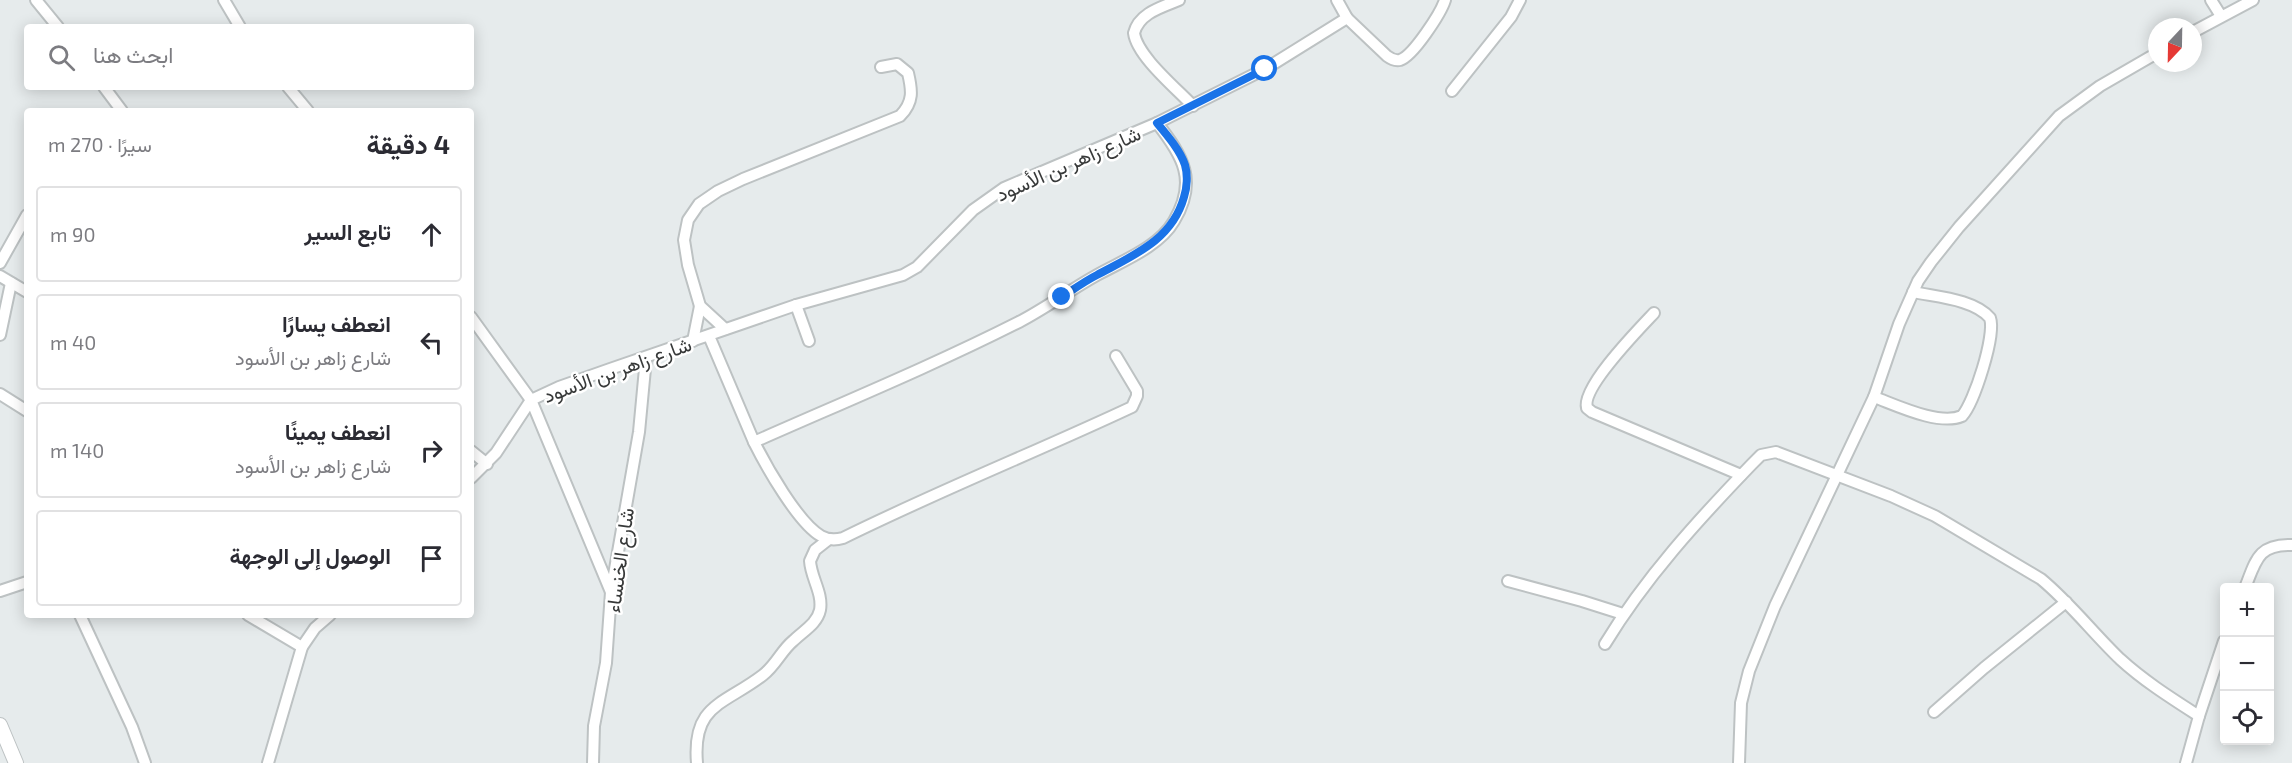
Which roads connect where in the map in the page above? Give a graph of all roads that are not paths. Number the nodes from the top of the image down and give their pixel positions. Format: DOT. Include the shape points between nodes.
graph roads {
  1 [pos="36,0"];
  2 [pos="224,0"];
  3 [pos="1179,0"];
  4 [pos="1337,0"];
  5 [pos="1445,0"];
  6 [pos="1520,0"];
  7 [pos="2211,0"];
  8 [pos="2253,0"];
  9 [pos="2221,16"];
  10 [pos="1347,18"];
  11 [pos="56,24"];
  12 [pos="238,24"];
  13 [pos="2202,27"];
  14 [pos="2148,58"];
  15 [pos="881,67"];
  16 [pos="106,90"];
  17 [pos="290,90"];
  18 [pos="1452,91"];
  19 [pos="1193,106"];
  20 [pos="120,108"];
  21 [pos="306,108"];
  22 [pos="1157,123"];
  23 [pos="24,220"];
  24 [pos="0,263"];
  25 [pos="0,276"];
  26 [pos="11,283"];
  27 [pos="24,290"];
  28 [pos="1913,292"];
  29 [pos="796,305"];
  30 [pos="700,306"];
  31 [pos="1654,313"];
  32 [pos="474,321"];
  33 [pos="726,330"];
  34 [pos="0,335"];
  35 [pos="709,336"];
  36 [pos="693,341"];
  37 [pos="809,341"];
  38 [pos="1116,356"];
  39 [pos="646,358"];
  40 [pos="0,394"];
  41 [pos="1874,397"];
  42 [pos="531,400"];
  43 [pos="24,409"];
  44 [pos="754,442"];
  45 [pos="474,453"];
  46 [pos="487,464"];
  47 [pos="474,475"];
  48 [pos="1741,475"];
  49 [pos="1836,475"];
  50 [pos="829,539"];
  51 [pos="2292,545"];
  52 [pos="1508,581"];
  53 [pos="24,583"];
  54 [pos="2248,583"];
  55 [pos="0,591"];
  56 [pos="611,592"];
  57 [pos="2066,602"];
  58 [pos="1623,614"];
  59 [pos="81,618"];
  60 [pos="253,618"];
  61 [pos="327,618"];
  62 [pos="1605,644"];
  63 [pos="302,647"];
  64 [pos="2220,654"];
  65 [pos="1934,712"];
  66 [pos="2199,716"];
  67 [pos="0,724"];
  68 [pos="16,763"];
  69 [pos="146,763"];
  70 [pos="268,763"];
  71 [pos="593,763"];
  72 [pos="697,763"];
  73 [pos="1739,763"];
  74 [pos="2186,763"];
  1 -- 11 [label="street"];
  2 -- 12 [label="street"];
  3 -- 19 [label="street" via="1143,17 1134,33 1146,56"];
  4 -- 10 [label="street"];
  5 -- 10 [label="street" via="1442,10 1402,60 1392,60"];
  6 -- 18 [label="street"];
  7 -- 9 [label="street"];
  8 -- 9 [label="street"];
  9 -- 13 [label="street"];
  10 -- 19 [label="street" via="1265,69"];
  14 -- 28 [label="street" via="2059,116 1959,227"];
  15 -- 30 [label="street" via="897,64 908,73 912,98 900,116 742,179 718,191 693,211 684,240"];
  16 -- 20 [label="street"];
  17 -- 21 [label="street"];
  19 -- 22 [label="street"];
  22 -- 29 [label="street, شارع زاهر بن الأسود" via="1004,188 973,210 911,271"];
  22 -- 44 [label="street, شارع زاهر بن الأسود" via="1185,166 1185,194 1173,224 1151,243 1021,321"];
  23 -- 24 [label="street"];
  25 -- 26 [label="street"];
  26 -- 27 [label="street"];
  26 -- 34 [label="street"];
  28 -- 41 [label="street"];
  28 -- 41 [label="street" via="1969,305 1990,318 1991,336 1970,405 1962,416 1945,419"];
  29 -- 33 [label="street, شارع زاهر بن الأسود"];
  29 -- 37 [label="street"];
  30 -- 33 [label="street"];
  30 -- 36 [label="street"];
  31 -- 48 [label="street" via="1598,379 1587,398 1587,408"];
  32 -- 42 [label="street"];
  33 -- 35 [label="street, شارع زاهر بن الأسود"];
  35 -- 36 [label="street, شارع زاهر بن الأسود"];
  35 -- 44 [label="street"];
  36 -- 39 [label="street, شارع زاهر بن الأسود"];
  38 -- 50 [label="street" via="1137,390 1132,407 843,538"];
  39 -- 42 [label="street, شارع زاهر بن الأسود"];
  39 -- 56 [label="street, شارع الخنساء" via="639,432"];
  40 -- 43 [label="street"];
  41 -- 49 [label="street"];
  42 -- 46 [label="street, شارع زاهر بن الأسود"];
  42 -- 56 [label="street"];
  44 -- 50 [label="street" via="792,505 815,532"];
  45 -- 46 [label="street"];
  46 -- 47 [label="street, شارع زاهر بن الأسود"];
  48 -- 49 [label="street" via="1761,455 1776,452"];
  48 -- 58 [label="street"];
  49 -- 57 [label="street" via="1956,527 2042,579"];
  49 -- 73 [label="street" via="1749,671 1741,703"];
  50 -- 72 [label="street" via="810,558 821,599 817,618 789,644 772,667 702,719 696,738"];
  51 -- 54 [label="street" via="2279,545 2260,553"];
  52 -- 58 [label="street"];
  53 -- 55 [label="street"];
  56 -- 71 [label="street, شارع الخنساء"];
  57 -- 65 [label="street"];
  57 -- 66 [label="street" via="2130,667"];
  58 -- 62 [label="street"];
  59 -- 69 [label="street"];
  60 -- 63 [label="street"];
  61 -- 63 [label="street"];
  63 -- 70 [label="street"];
  64 -- 66 [label="street"];
  66 -- 74 [label="street"];
  67 -- 68 [label="street"];
}
